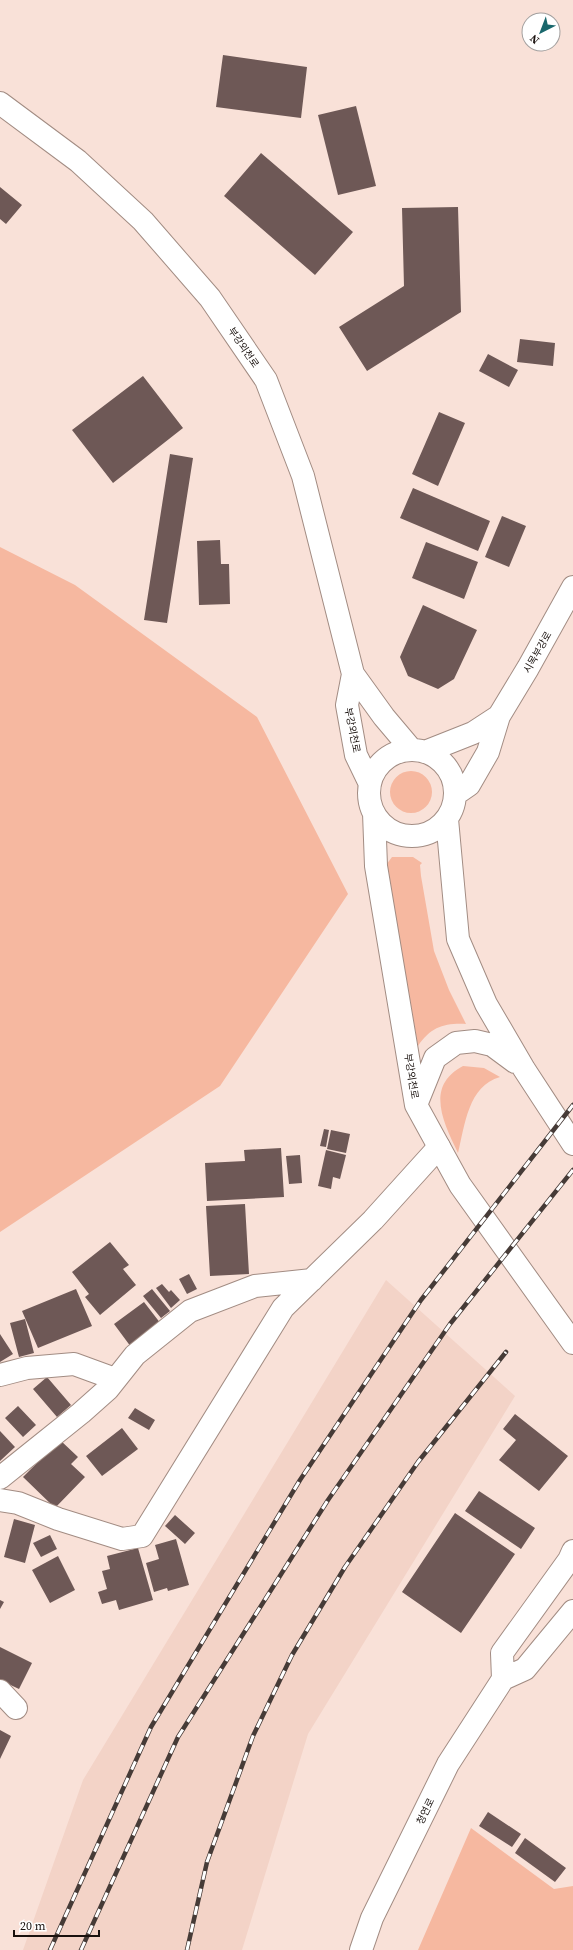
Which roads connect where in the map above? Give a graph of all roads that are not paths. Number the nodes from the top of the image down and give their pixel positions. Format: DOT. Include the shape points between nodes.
graph roads {
  1 [pos="0,103"];
  2 [pos="573,587"];
  3 [pos="353,674"];
  4 [pos="499,716"];
  5 [pos="418,750"];
  6 [pos="370,784"];
  7 [pos="456,794"];
  8 [pos="374,813"];
  9 [pos="447,820"];
  10 [pos="524,1069"];
  11 [pos="416,1105"];
  12 [pos="573,1144"];
  13 [pos="439,1147"];
  14 [pos="312,1280"];
  15 [pos="573,1343"];
  16 [pos="0,1376"];
  17 [pos="115,1379"];
  18 [pos="0,1478"];
  19 [pos="0,1500"];
  20 [pos="573,1551"];
  21 [pos="573,1611"];
  22 [pos="502,1679"];
  23 [pos="0,1691"];
  24 [pos="16,1708"];
  25 [pos="361,1950"];
  1 -- 3 [label="main road, 부강외천로" via="78,161 143,221 210,298 266,380 303,476"];
  2 -- 4 [label="main road, 시목부강로"];
  3 -- 5 [label="main road, 부강외천로" via="384,717"];
  3 -- 6 [label="main road, 부강외천로" via="347,705 356,754"];
  4 -- 5 [label="main road" via="473,732"];
  4 -- 7 [label="main road" via="488,752 469,785"];
  5 -- 6 [label="main road" via="398,752 385,759 375,770"];
  5 -- 7 [label="main road" via="438,758 447,768 454,780"];
  6 -- 8 [label="main road" via="369,799"];
  7 -- 9 [label="main road"];
  8 -- 9 [label="main road" via="383,825 396,833 410,836 430,832"];
  8 -- 11 [label="main road, 부강외천로" via="376,866"];
  9 -- 10 [label="main road" via="458,939 486,1004"];
  10 -- 11 [label="main road" via="492,1045 475,1041 456,1043 435,1058"];
  10 -- 12 [label="main road"];
  11 -- 13 [label="main road, 부강외천로"];
  13 -- 14 [label="main road" via="373,1220"];
  13 -- 15 [label="main road, 부강외천로" via="460,1185"];
  14 -- 17 [label="main road" via="254,1286 190,1311 135,1355"];
  14 -- 19 [label="main road" via="283,1308 142,1536 122,1539 58,1519 18,1503"];
  16 -- 17 [label="main road" via="27,1368 74,1364"];
  17 -- 18 [label="main road" via="108,1389 81,1413"];
  20 -- 22 [label="main road" via="502,1653"];
  21 -- 22 [label="main road" via="525,1669"];
  22 -- 25 [label="main road, 청연로" via="448,1764 372,1918"];
  23 -- 24 [label="main road"];
}
